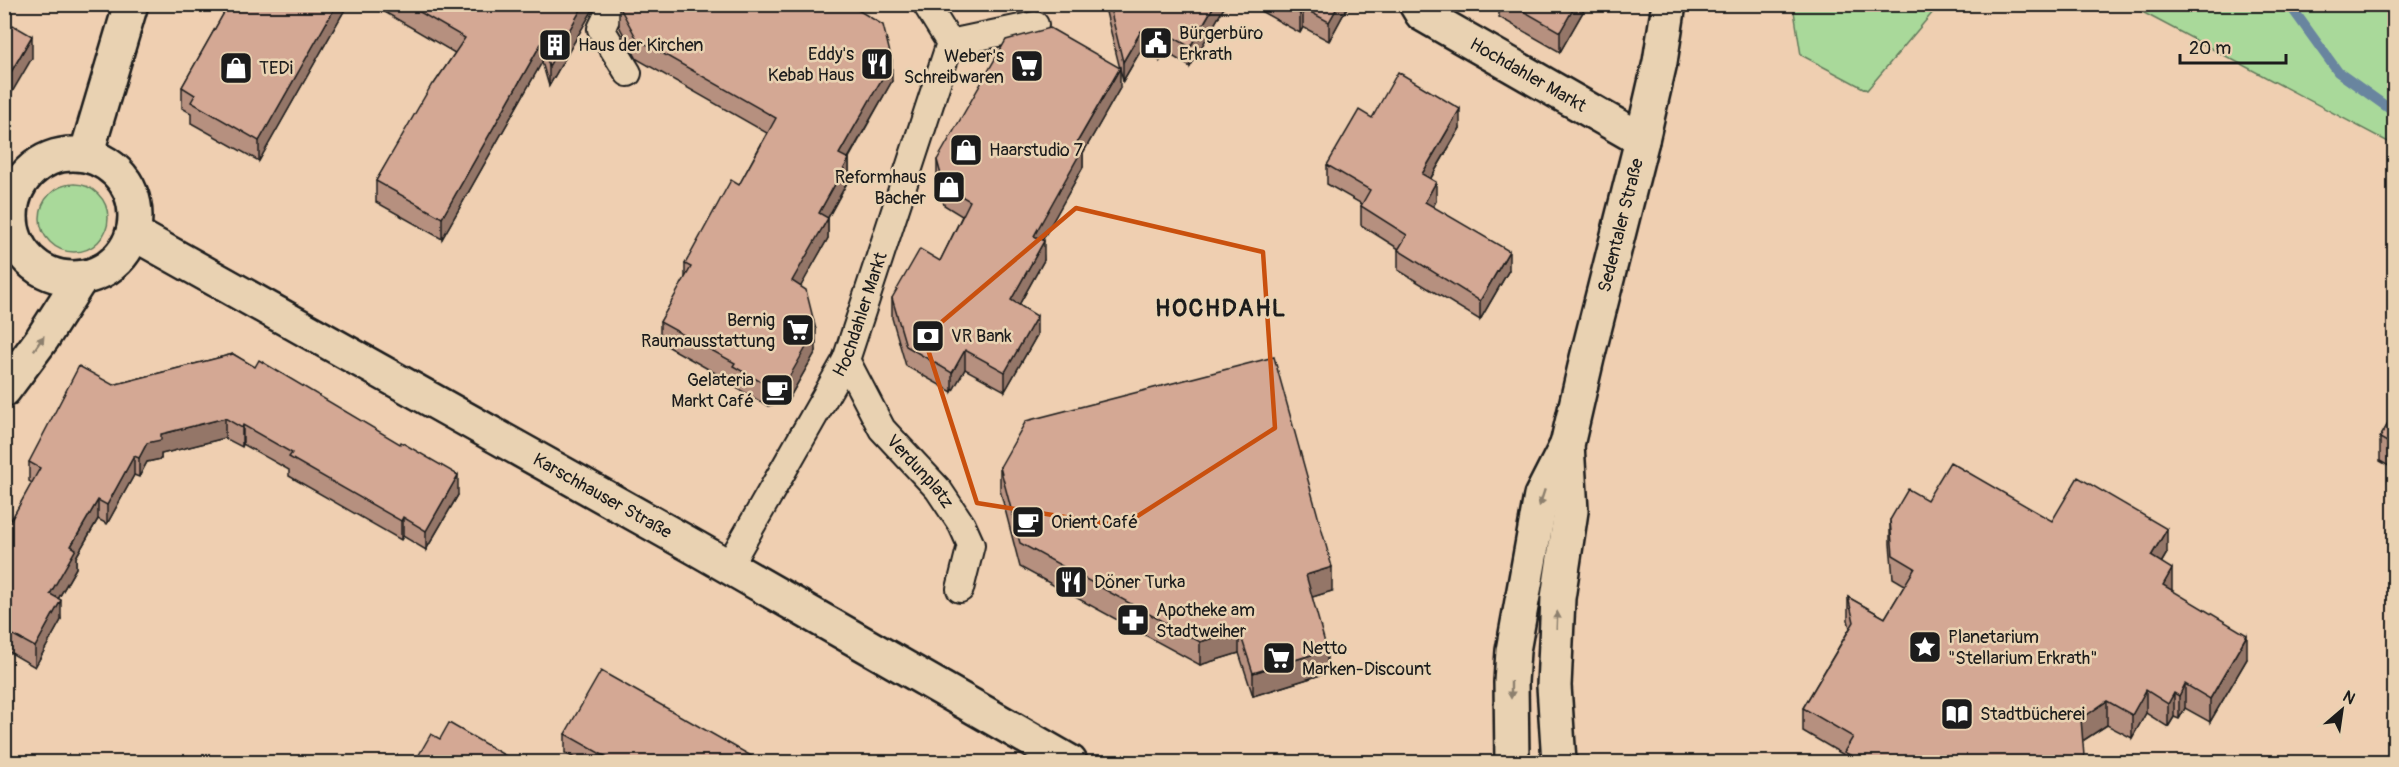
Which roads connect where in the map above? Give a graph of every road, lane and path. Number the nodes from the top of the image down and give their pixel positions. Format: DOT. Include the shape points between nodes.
graph roads {
  1 [pos="131,4"];
  2 [pos="613,4"];
  3 [pos="926,4"];
  4 [pos="1416,4"];
  5 [pos="1669,4"];
  6 [pos="1035,25"];
  7 [pos="950,43"];
  8 [pos="628,73"];
  9 [pos="1642,140"];
  10 [pos="86,155"];
  11 [pos="133,233"];
  12 [pos="9,242"];
  13 [pos="81,278"];
  14 [pos="846,360"];
  15 [pos="4,390"];
  16 [pos="1568,445"];
  17 [pos="728,567"];
  18 [pos="960,589"];
  19 [pos="1070,762"];
  20 [pos="1512,762"];
  21 [pos="1559,762"];
  1 -- 10 [label="street"];
  2 -- 8 [label="street" via="601,29"];
  3 -- 7 [label="street"];
  4 -- 9 [label="street, Hochdahler Markt" via="1422,15"];
  5 -- 9 [label="street, Sedentaler Straße"];
  6 -- 7 [label="street"];
  7 -- 14 [label="street, Hochdahler Markt"];
  9 -- 16 [label="street, Sedentaler Straße"];
  10 -- 11 [label="street" via="106,163 122,178 132,197"];
  10 -- 12 [label="street" via="49,158 20,182 13,198"];
  11 -- 13 [label="street" via="119,258 102,271"];
  11 -- 17 [label="street, Karschhauser Straße"];
  12 -- 13 [label="street" via="40,269 60,277"];
  15 -- 13 [label="street, one-way"];
  14 -- 17 [label="street, Hochdahler Markt"];
  14 -- 18 [label="street, Verdunplatz" via="882,429 938,489 962,525 971,545"];
  16 -- 20 [label="street, Sedentaler Straße, one-way" via="1541,496 1513,651"];
  21 -- 16 [label="street, Sedentaler Straße, one-way" via="1554,686 1558,598 1571,511"];
  17 -- 19 [label="street, Karschhauser Straße"];
}
